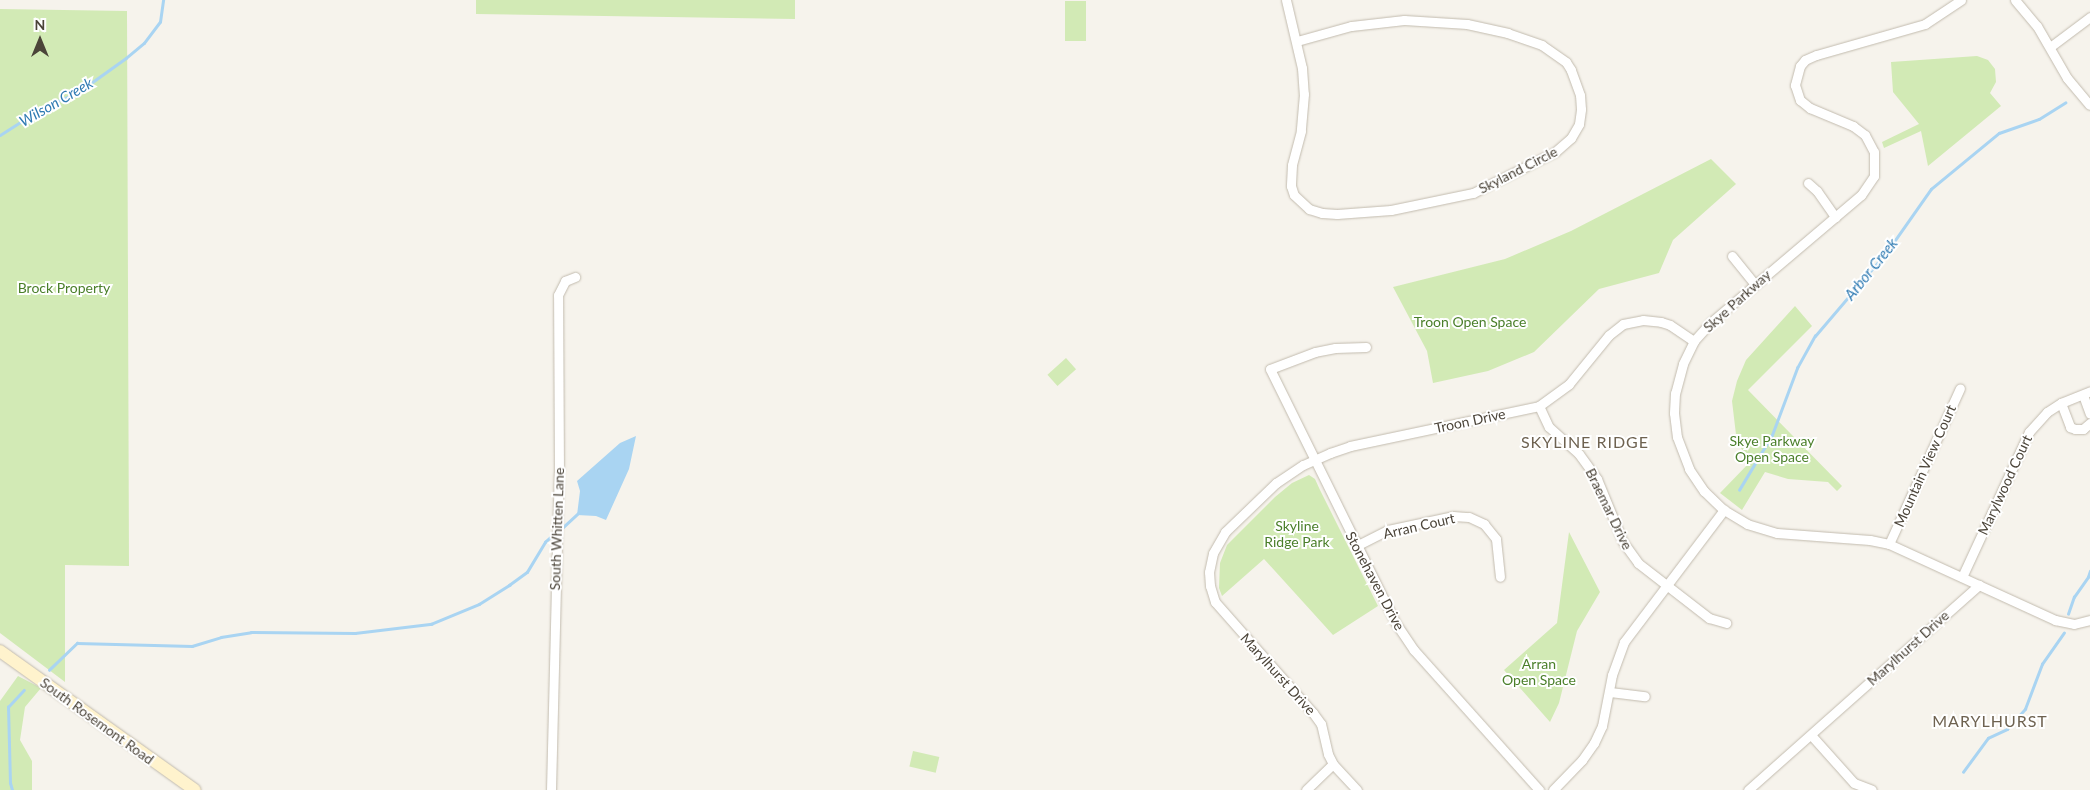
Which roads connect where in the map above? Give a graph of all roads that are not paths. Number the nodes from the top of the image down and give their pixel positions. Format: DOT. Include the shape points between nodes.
graph roads {
  1 [pos="1286,0"];
  2 [pos="1961,0"];
  3 [pos="2014,0"];
  4 [pos="2090,17"];
  5 [pos="1297,40"];
  6 [pos="2050,47"];
  7 [pos="2090,105"];
  8 [pos="1808,184"];
  9 [pos="1835,216"];
  10 [pos="1732,256"];
  11 [pos="575,276"];
  12 [pos="1755,284"];
  13 [pos="1694,341"];
  14 [pos="1366,348"];
  15 [pos="1960,388"];
  16 [pos="2086,393"];
  17 [pos="2060,403"];
  18 [pos="1539,406"];
  19 [pos="2090,414"];
  20 [pos="2090,423"];
  21 [pos="1314,460"];
  22 [pos="1724,510"];
  23 [pos="1233,523"];
  24 [pos="1889,544"];
  25 [pos="1356,546"];
  26 [pos="1500,577"];
  27 [pos="1962,577"];
  28 [pos="1979,585"];
  29 [pos="1666,586"];
  30 [pos="2090,620"];
  31 [pos="1726,623"];
  32 [pos="0,651"];
  33 [pos="1610,692"];
  34 [pos="1645,696"];
  35 [pos="1810,735"];
  36 [pos="1333,764"];
  37 [pos="195,790"];
  38 [pos="551,790"];
  39 [pos="1306,790"];
  40 [pos="1357,790"];
  41 [pos="1539,790"];
  42 [pos="1553,790"];
  43 [pos="1748,790"];
  44 [pos="1872,790"];
  1 -- 5 [label="street, Skyland Circle"];
  2 -- 9 [label="street, Skye Parkway" via="1925,24 1816,55 1800,66 1795,85 1803,103 1853,126 1867,138 1874,152 1876,168 1871,182 1861,195"];
  3 -- 6 [label="street" via="2034,21"];
  4 -- 6 [label="street"];
  5 -- 5 [label="street, Skyland Circle" via="1304,94 1291,186 1300,203 1322,213 1391,210 1473,193 1555,152 1571,138 1579,124 1580,95 1566,62 1542,44 1508,32 1467,24 1404,20 1351,26"];
  6 -- 7 [label="street" via="2067,78"];
  8 -- 9 [label="street"];
  9 -- 12 [label="street, Skye Parkway"];
  10 -- 12 [label="street"];
  11 -- 38 [label="street, South Whitten Lane" via="565,280 558,294 558,473"];
  12 -- 13 [label="street, Skye Parkway"];
  13 -- 18 [label="street, Troon Drive" via="1661,322 1643,320 1623,324 1609,335 1569,384"];
  13 -- 22 [label="street, Skye Parkway" via="1675,393 1677,437 1694,478"];
  14 -- 21 [label="street, Stonehaven Drive" via="1315,352 1270,369"];
  15 -- 24 [label="street, Mountain View Court"];
  16 -- 17 [label="street, Marylwood Court"];
  16 -- 19 [label="street, Marylwood Court"];
  17 -- 20 [label="street" via="2070,427 2082,429"];
  17 -- 27 [label="street, Marylwood Court" via="2039,419 2029,432"];
  18 -- 21 [label="street, Troon Drive" via="1350,446"];
  18 -- 29 [label="street, Braemar Drive" via="1549,427 1579,454 1598,480 1632,556"];
  21 -- 23 [label="street, Troon Drive" via="1276,483"];
  21 -- 25 [label="street, Stonehaven Drive"];
  22 -- 24 [label="street, Skye Parkway" via="1767,531"];
  22 -- 29 [label="street"];
  23 -- 36 [label="street, Marylhurst Drive" via="1217,543 1209,572 1212,595 1222,612 1320,724"];
  24 -- 27 [label="street, Skye Parkway"];
  25 -- 26 [label="street, Arran Court" via="1388,530 1453,516 1469,517 1484,524 1496,539"];
  25 -- 41 [label="street, Stonehaven Drive" via="1382,600 1414,650"];
  27 -- 28 [label="street, Skye Parkway"];
  28 -- 30 [label="street" via="2055,620 2074,624"];
  28 -- 35 [label="street, Marylhurst Drive"];
  29 -- 31 [label="street, Braemar Drive" via="1709,618"];
  29 -- 33 [label="street" via="1624,642 1612,675"];
  32 -- 37 [label="main road, South Rosemont Road"];
  33 -- 34 [label="street"];
  33 -- 42 [label="street" via="1602,726 1594,743"];
  35 -- 43 [label="street, Marylhurst Drive"];
  35 -- 44 [label="street" via="1854,784"];
  36 -- 39 [label="street"];
  36 -- 40 [label="street, Marylhurst Drive"];
}
